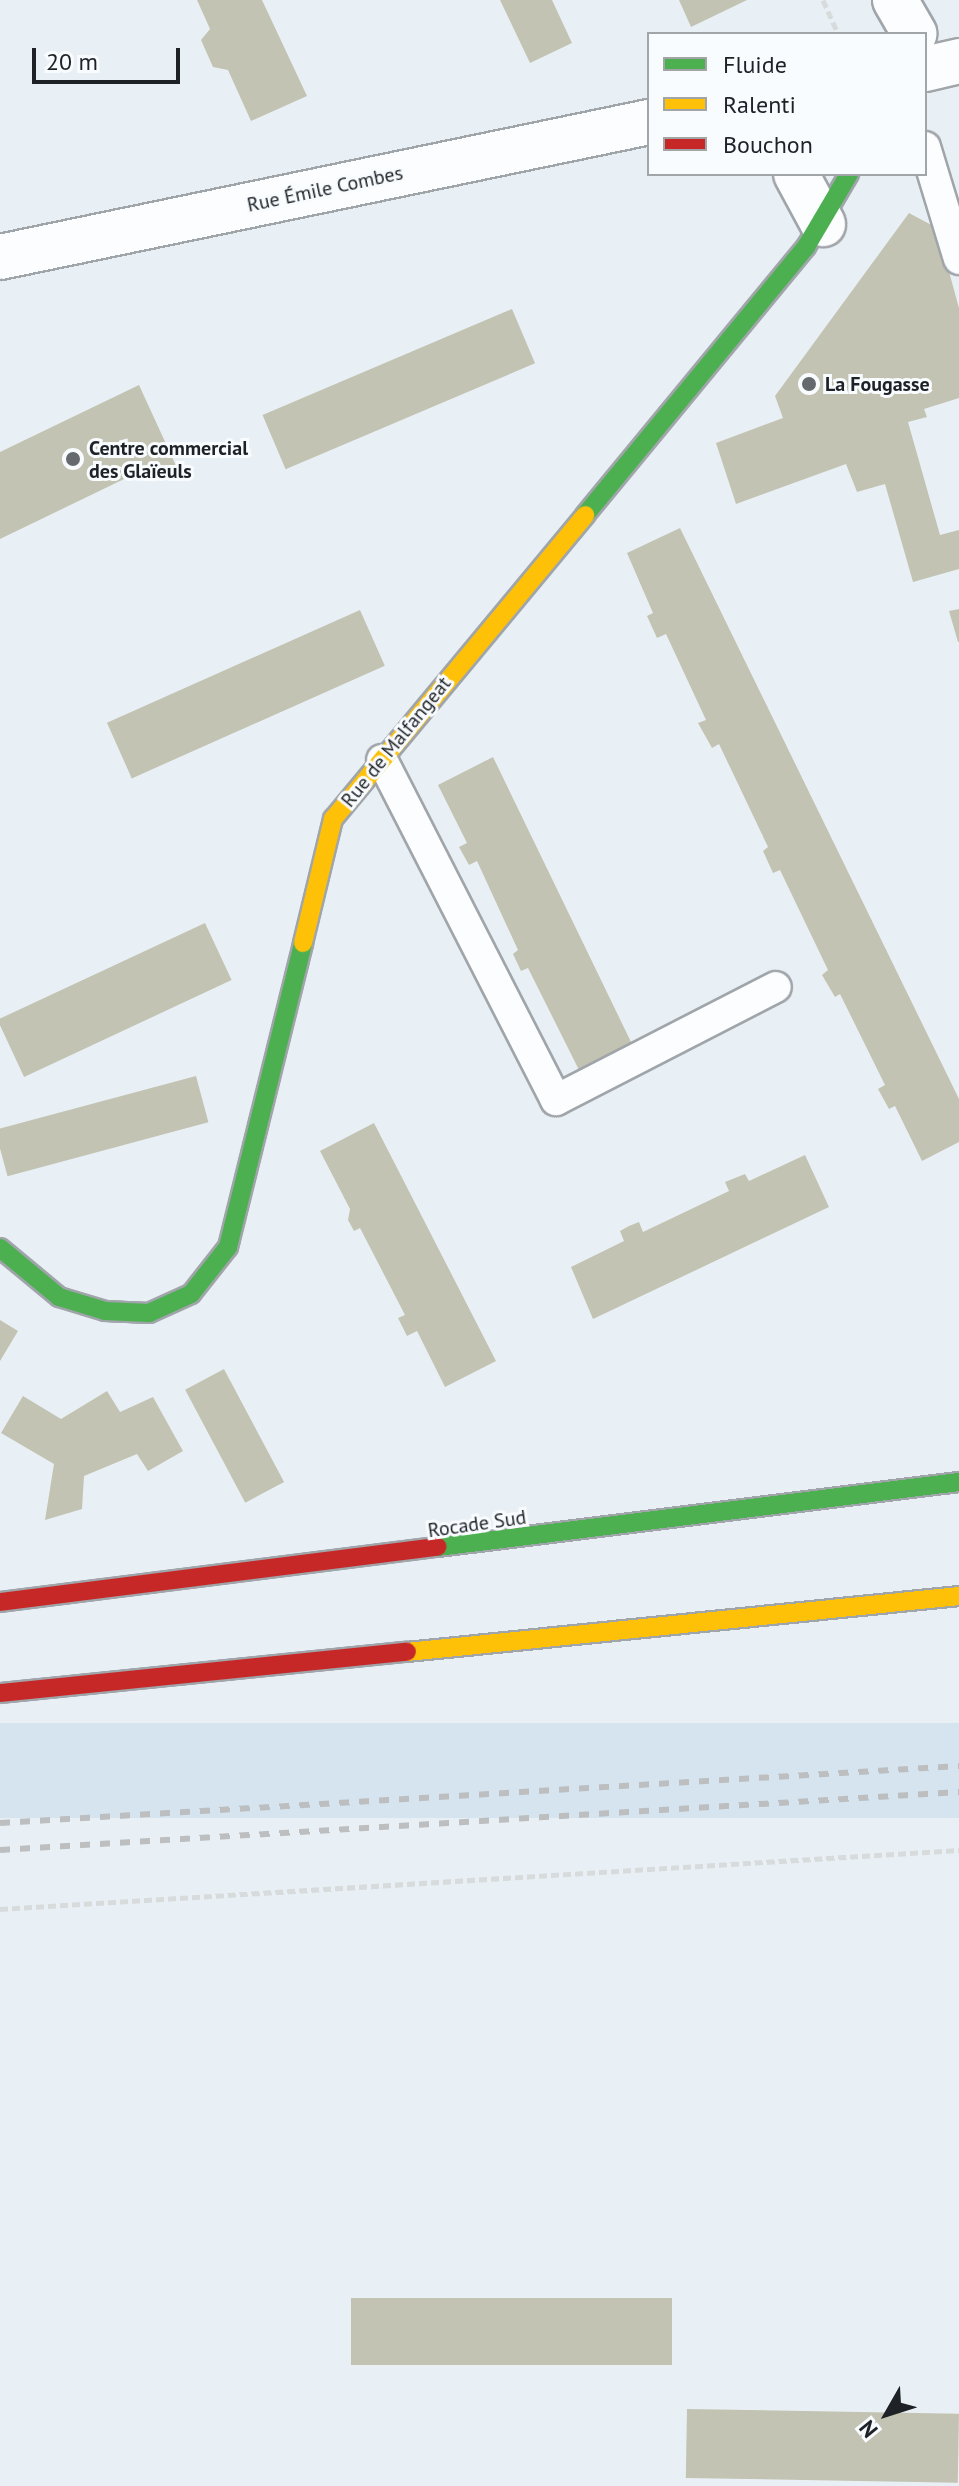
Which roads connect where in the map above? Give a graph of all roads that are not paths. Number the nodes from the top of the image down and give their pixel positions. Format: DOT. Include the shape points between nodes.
graph roads {
  1 [pos="647,122"];
  2 [pos="927,154"];
  3 [pos="797,176"];
  4 [pos="848,176"];
  5 [pos="823,224"];
  6 [pos="0,257"];
  7 [pos="959,259"];
  8 [pos="382,760"];
  9 [pos="776,987"];
  10 [pos="0,1248"];
  11 [pos="959,1482"];
  12 [pos="959,1596"];
  13 [pos="0,1602"];
  14 [pos="0,1693"];
  1 -- 6 [label="street, Rue Émile Combes"];
  2 -- 7 [label="lane"];
  3 -- 5 [label="street"];
  4 -- 5 [label="main road, Rue de Malfangeat"];
  5 -- 8 [label="main road, Rue de Malfangeat"];
  8 -- 9 [label="lane" via="556,1100"];
  8 -- 10 [label="main road, Rue de Malfangeat" via="333,819 228,1247 191,1294 149,1313 105,1311 59,1297"];
  11 -- 13 [label="main road, Rocade Sud"];
  12 -- 14 [label="main road"];
}
